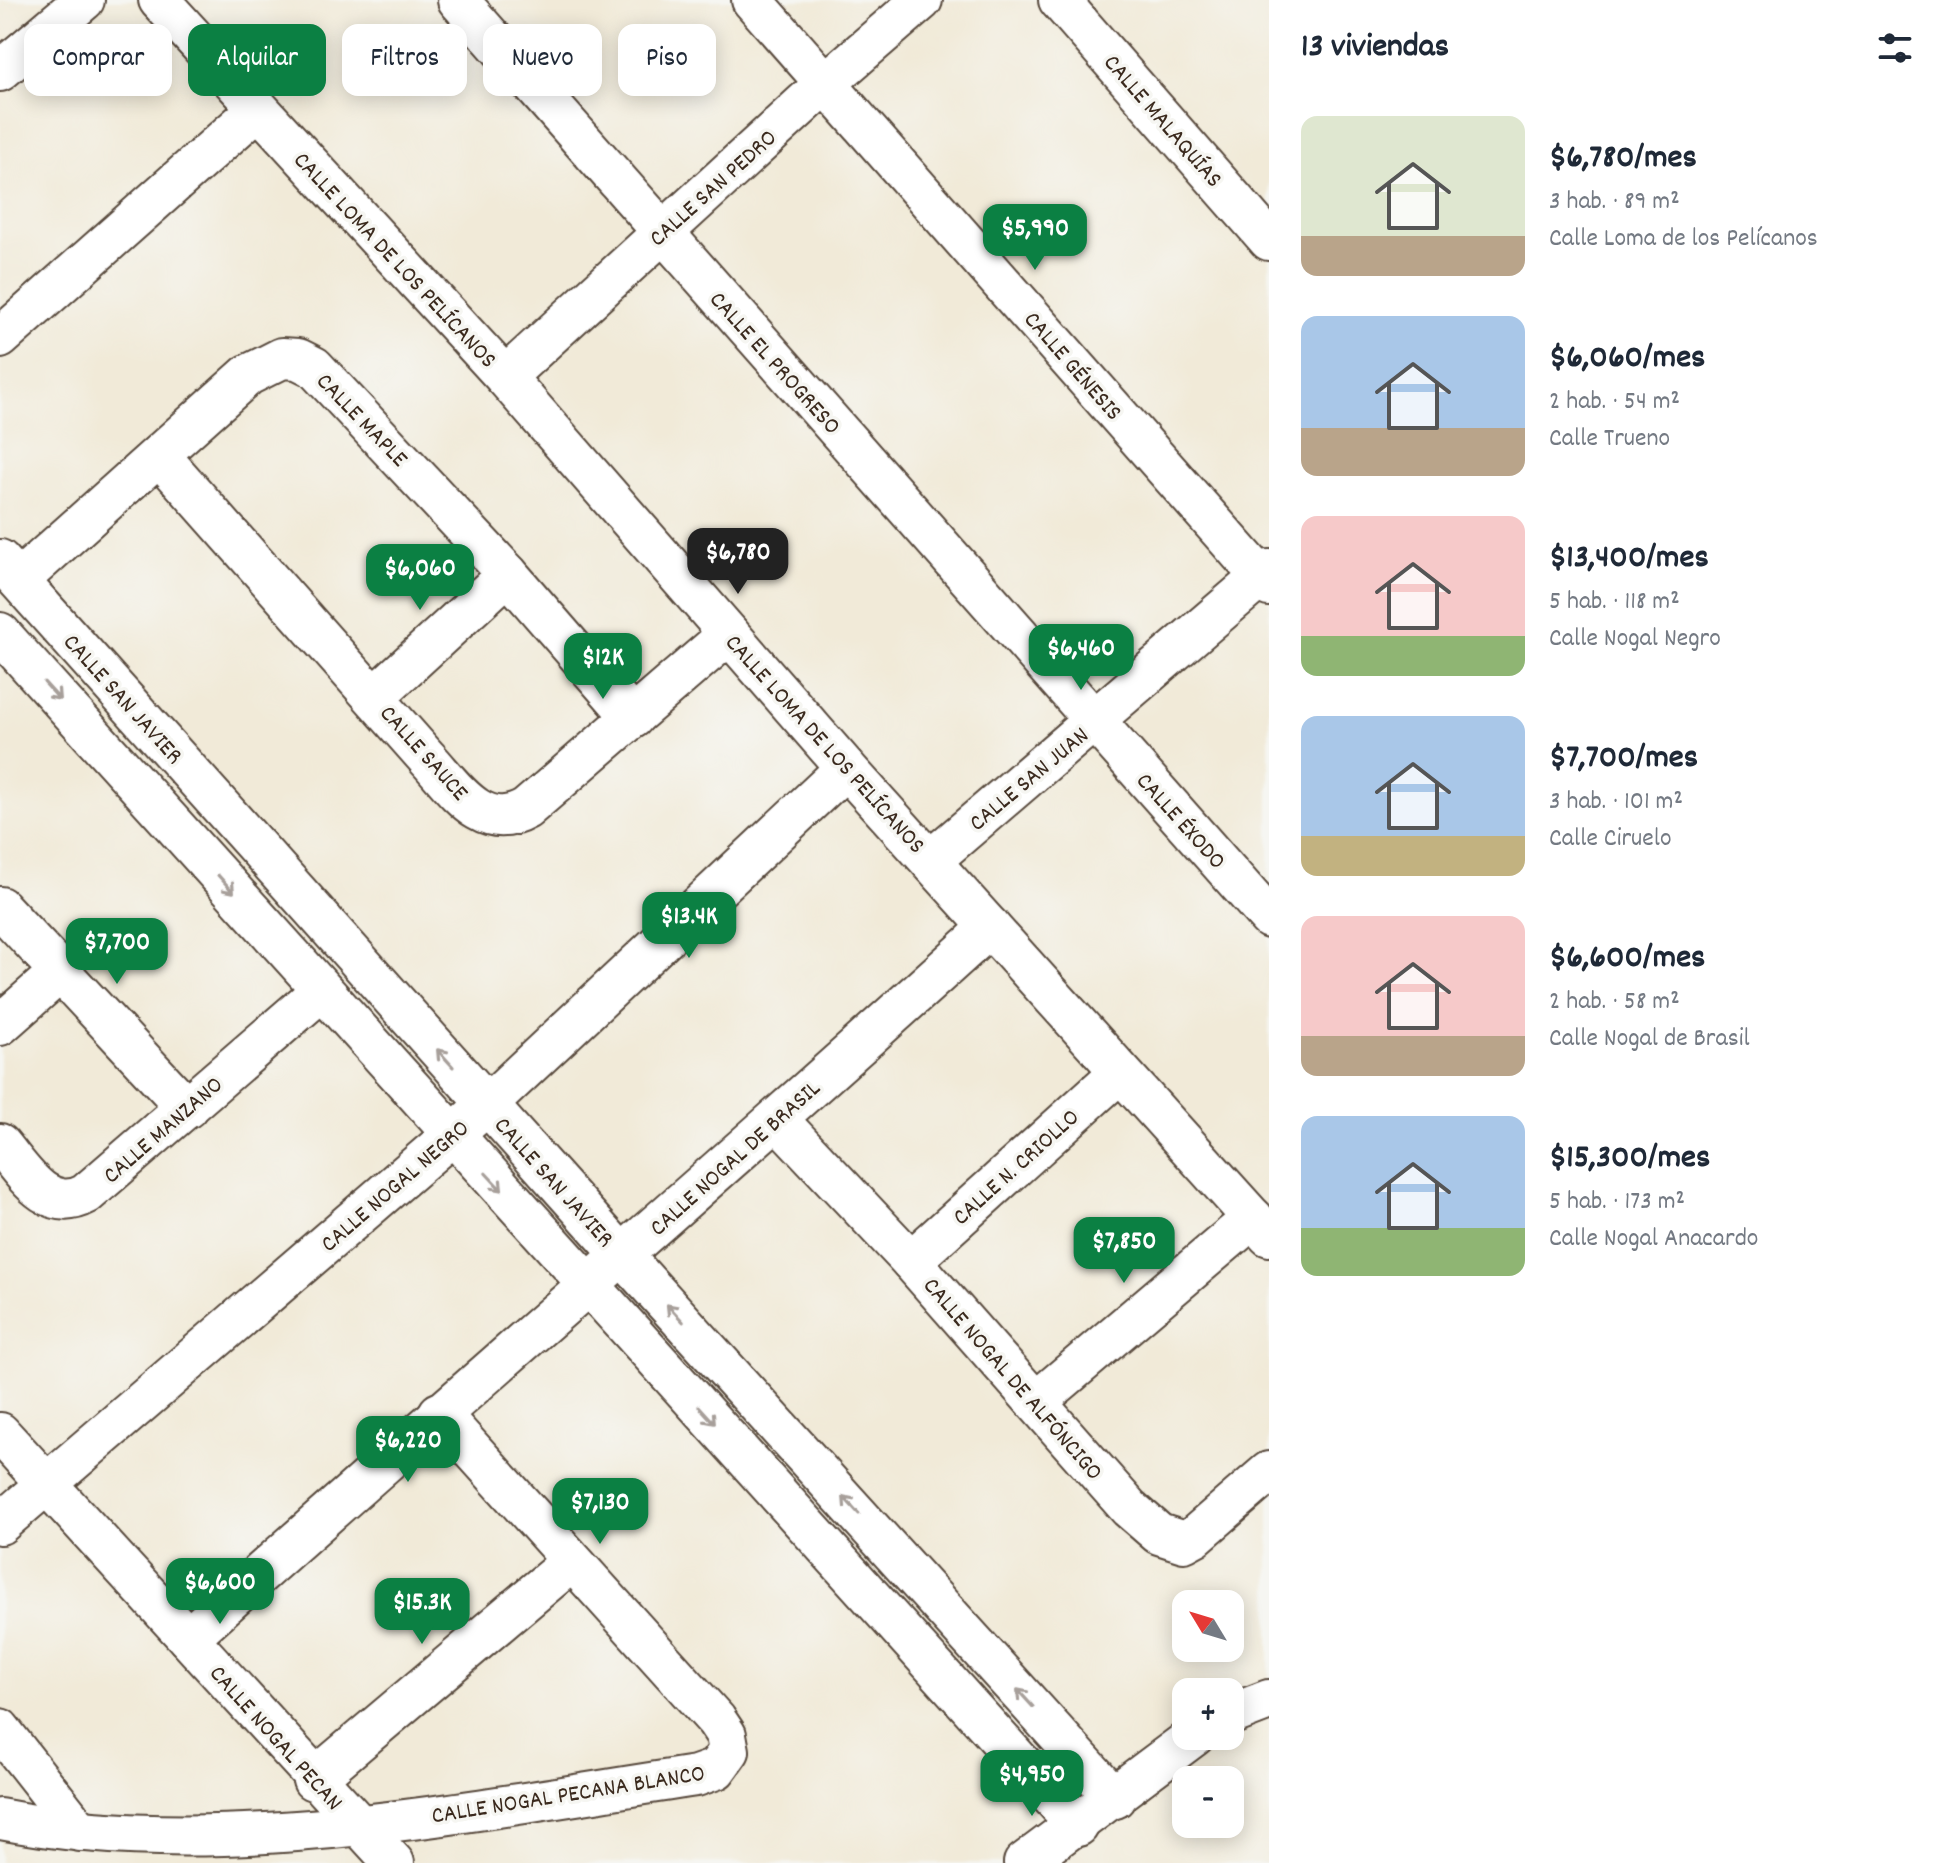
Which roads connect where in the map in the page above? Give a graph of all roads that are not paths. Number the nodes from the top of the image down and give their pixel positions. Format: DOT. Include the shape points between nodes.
graph roads {
  1 [pos="84,0"];
  2 [pos="159,0"];
  3 [pos="458,0"];
  4 [pos="752,0"];
  5 [pos="922,0"];
  6 [pos="1059,0"];
  7 [pos="0,71"];
  8 [pos="826,83"];
  9 [pos="258,109"];
  10 [pos="661,233"];
  11 [pos="1269,240"];
  12 [pos="0,338"];
  13 [pos="505,377"];
  14 [pos="159,455"];
  15 [pos="9,570"];
  16 [pos="508,574"];
  17 [pos="1266,578"];
  18 [pos="0,633"];
  19 [pos="729,634"];
  20 [pos="375,696"];
  21 [pos="633,718"];
  22 [pos="1095,722"];
  23 [pos="846,768"];
  24 [pos="931,860"];
  25 [pos="0,907"];
  26 [pos="1269,918"];
  27 [pos="990,927"];
  28 [pos="60,972"];
  29 [pos="322,990"];
  30 [pos="0,1025"];
  31 [pos="1120,1072"];
  32 [pos="487,1105"];
  33 [pos="187,1108"];
  34 [pos="778,1120"];
  35 [pos="451,1135"];
  36 [pos="0,1144"];
  37 [pos="1261,1227"];
  38 [pos="623,1256"];
  39 [pos="911,1261"];
  40 [pos="590,1286"];
  41 [pos="1036,1402"];
  42 [pos="439,1413"];
  43 [pos="0,1433"];
  44 [pos="1269,1472"];
  45 [pos="46,1484"];
  46 [pos="0,1524"];
  47 [pos="571,1562"];
  48 [pos="188,1638"];
  49 [pos="1269,1700"];
  50 [pos="1244,1710"];
  51 [pos="0,1729"];
  52 [pos="1176,1750"];
  53 [pos="313,1780"];
  54 [pos="1115,1798"];
  55 [pos="0,1819"];
  56 [pos="357,1826"];
  57 [pos="1078,1826"];
  58 [pos="80,1831"];
  59 [pos="394,1863"];
  60 [pos="1024,1863"];
  1 -- 7 [label="street"];
  2 -- 9 [label="street, CALLE LOMA DE LOS PELÍCANOS"];
  3 -- 10 [label="street, CALLE EL PROGRESO"];
  4 -- 8 [label="street, CALLE GÉNESIS"];
  5 -- 8 [label="street, CALLE SAN PEDRO"];
  6 -- 11 [label="street, CALLE MALAQUÍAS"];
  8 -- 10 [label="street, CALLE SAN PEDRO"];
  8 -- 17 [label="street, CALLE GÉNESIS"];
  9 -- 12 [label="street"];
  9 -- 13 [label="street, CALLE LOMA DE LOS PELÍCANOS"];
  10 -- 13 [label="street, CALLE SAN PEDRO"];
  10 -- 22 [label="street, CALLE EL PROGRESO"];
  13 -- 19 [label="street, CALLE LOMA DE LOS PELÍCANOS"];
  14 -- 15 [label="street, CALLE MAPLE"];
  14 -- 16 [label="street, CALLE MAPLE" via="265,364 298,359 337,389"];
  14 -- 20 [label="street, CALLE SAUCE"];
  32 -- 15 [label="street, CALLE SAN JAVIER, one-way"];
  16 -- 20 [label="street"];
  16 -- 21 [label="street, CALLE MAPLE"];
  17 -- 22 [label="street, CALLE SAN JUAN"];
  18 -- 29 [label="street, CALLE SAN JAVIER, one-way"];
  19 -- 21 [label="street, CALLE SAUCE"];
  19 -- 23 [label="street, CALLE LOMA DE LOS PELÍCANOS"];
  20 -- 21 [label="street, CALLE SAUCE" via="462,795 496,819 526,809"];
  22 -- 24 [label="street, CALLE SAN JUAN"];
  22 -- 26 [label="street, CALLE ÉXODO"];
  23 -- 24 [label="street, CALLE LOMA DE LOS PELÍCANOS"];
  23 -- 32 [label="street, CALLE NOGAL NEGRO"];
  24 -- 27 [label="street, CALLE LOMA DE LOS PELÍCANOS"];
  25 -- 28 [label="street"];
  27 -- 31 [label="street, CALLE LOMA DE LOS PELÍCANOS"];
  27 -- 34 [label="street, CALLE NOGAL DE BRASIL"];
  28 -- 30 [label="street"];
  28 -- 33 [label="street"];
  29 -- 33 [label="street, CALLE MANZANO"];
  29 -- 35 [label="street, CALLE SAN JAVIER"];
  31 -- 37 [label="street, CALLE LOMA DE LOS PELÍCANOS"];
  31 -- 39 [label="street, CALLE N. CRIOLLO"];
  32 -- 35 [label="street, CALLE NOGAL NEGRO"];
  32 -- 38 [label="street, CALLE SAN JAVIER"];
  33 -- 36 [label="street, CALLE MANZANO" via="72,1202 43,1193"];
  34 -- 38 [label="street, CALLE NOGAL DE BRASIL"];
  34 -- 39 [label="street, CALLE NOGAL DE ALFÓNCIGO"];
  35 -- 40 [label="street, CALLE SAN JAVIER, one-way"];
  35 -- 45 [label="street, CALLE NOGAL NEGRO"];
  37 -- 41 [label="street"];
  38 -- 40 [label="street, CALLE NOGAL DE BRASIL"];
  54 -- 38 [label="street, CALLE SAN JAVIER, one-way"];
  39 -- 41 [label="street, CALLE NOGAL DE ALFÓNCIGO"];
  40 -- 42 [label="street, CALLE NOGAL DE BRASIL"];
  40 -- 57 [label="street, CALLE SAN JAVIER, one-way"];
  41 -- 44 [label="street, CALLE NOGAL DE ALFÓNCIGO" via="1129,1508 1174,1542 1195,1536"];
  42 -- 47 [label="street, CALLE NOGAL PECANA BLANCO"];
  42 -- 48 [label="street, CALLE NOGAL DE BRASIL"];
  43 -- 45 [label="street, CALLE NOGAL PECAN"];
  45 -- 46 [label="street, CALLE NOGAL NEGRO"];
  45 -- 48 [label="street, CALLE NOGAL PECAN"];
  47 -- 53 [label="street"];
  47 -- 56 [label="street, CALLE NOGAL PECANA BLANCO" via="716,1720 726,1735 725,1760 696,1776"];
  48 -- 53 [label="street, CALLE NOGAL PECAN"];
  49 -- 50 [label="street"];
  51 -- 58 [label="street"];
  52 -- 54 [label="street"];
  53 -- 56 [label="street, CALLE NOGAL PECAN"];
  54 -- 57 [label="street"];
  55 -- 58 [label="street, CALLE NOGAL PECANA BLANCO"];
  56 -- 58 [label="street, CALLE NOGAL PECANA BLANCO" via="171,1838"];
  56 -- 59 [label="street, CALLE NOGAL PECAN"];
  57 -- 60 [label="street"];
}
